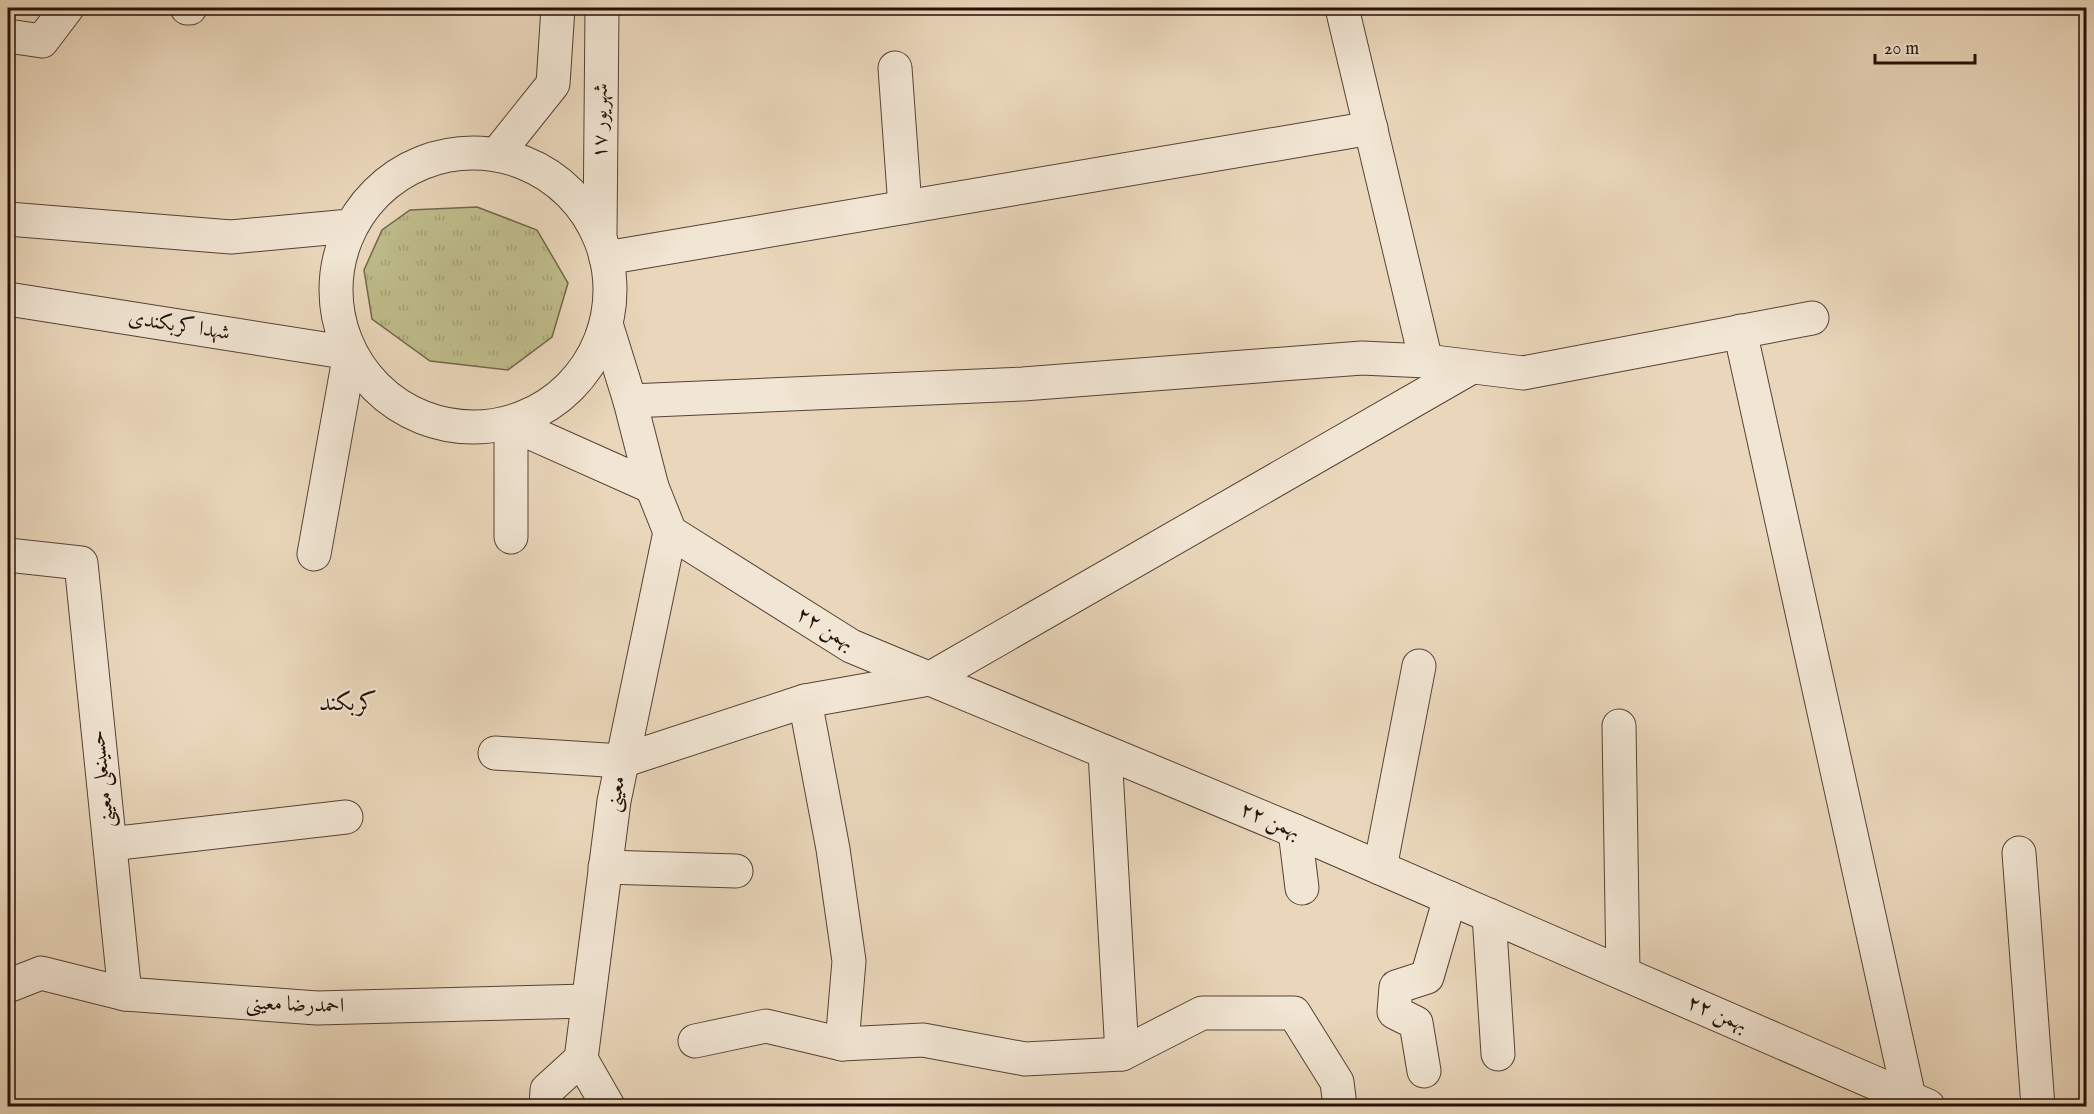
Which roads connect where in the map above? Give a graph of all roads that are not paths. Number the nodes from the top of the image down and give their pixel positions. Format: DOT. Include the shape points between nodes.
graph roads {
  1 [pos="67,8"];
  2 [pos="558,8"];
  3 [pos="602,8"];
  4 [pos="1342,8"];
  5 [pos="8,36"];
  6 [pos="895,68"];
  7 [pos="1371,128"];
  8 [pos="497,154"];
  9 [pos="905,207"];
  10 [pos="8,219"];
  11 [pos="350,226"];
  12 [pos="603,246"];
  13 [pos="8,299"];
  14 [pos="1812,318"];
  15 [pos="607,327"];
  16 [pos="1740,331"];
  17 [pos="350,353"];
  18 [pos="1426,360"];
  19 [pos="1472,367"];
  20 [pos="630,401"];
  21 [pos="511,424"];
  22 [pos="652,487"];
  23 [pos="670,532"];
  24 [pos="511,537"];
  25 [pos="314,554"];
  26 [pos="8,555"];
  27 [pos="1419,666"];
  28 [pos="929,679"];
  29 [pos="805,701"];
  30 [pos="1619,726"];
  31 [pos="1105,752"];
  32 [pos="495,753"];
  33 [pos="622,761"];
  34 [pos="346,817"];
  35 [pos="1294,831"];
  36 [pos="110,844"];
  37 [pos="2019,853"];
  38 [pos="605,867"];
  39 [pos="1380,868"];
  40 [pos="736,871"];
  41 [pos="1302,888"];
  42 [pos="1450,898"];
  43 [pos="1489,915"];
  44 [pos="1623,973"];
  45 [pos="8,986"];
  46 [pos="125,994"];
  47 [pos="588,1001"];
  48 [pos="695,1041"];
  49 [pos="842,1044"];
  50 [pos="1122,1054"];
  51 [pos="1498,1054"];
  52 [pos="581,1059"];
  53 [pos="1424,1071"];
  54 [pos="1918,1102"];
  55 [pos="546,1107"];
  56 [pos="608,1107"];
  57 [pos="1340,1107"];
  58 [pos="2038,1107"];
  1 -- 5 [label="street" via="42,41"];
  2 -- 8 [label="street" via="553,84"];
  3 -- 12 [label="street, ۱۷ شهریور"];
  4 -- 7 [label="street"];
  6 -- 9 [label="street"];
  7 -- 9 [label="street"];
  7 -- 18 [label="street"];
  8 -- 11 [label="street" via="453,153 411,166 376,191"];
  8 -- 12 [label="street" via="538,168 573,194"];
  9 -- 12 [label="street"];
  10 -- 11 [label="street" via="231,237"];
  11 -- 17 [label="street" via="336,268 336,311"];
  12 -- 15 [label="street, ۱۷ شهریور" via="611,280"];
  13 -- 17 [label="street, شهدا کربکندی"];
  14 -- 16 [label="street"];
  15 -- 20 [label="street"];
  15 -- 21 [label="street" via="587,370 554,404"];
  16 -- 19 [label="street" via="1523,373"];
  16 -- 54 [label="street"];
  17 -- 21 [label="street" via="378,391 418,417 464,428"];
  17 -- 25 [label="street"];
  18 -- 19 [label="street"];
  18 -- 20 [label="street" via="1362,358 1023,384"];
  19 -- 28 [label="street"];
  20 -- 22 [label="street"];
  21 -- 22 [label="street"];
  21 -- 24 [label="street"];
  22 -- 23 [label="street"];
  23 -- 28 [label="street, ۲۲ بهمن" via="851,646"];
  23 -- 33 [label="street, معینی"];
  26 -- 36 [label="street, حسینعلی معینی" via="81,562"];
  27 -- 39 [label="street"];
  28 -- 29 [label="street"];
  28 -- 31 [label="street, ۲۲ بهمن"];
  29 -- 33 [label="street"];
  29 -- 49 [label="street" via="849,961"];
  30 -- 44 [label="street"];
  31 -- 35 [label="street, ۲۲ بهمن"];
  31 -- 50 [label="street"];
  32 -- 33 [label="street"];
  33 -- 38 [label="street, معینی"];
  34 -- 36 [label="street"];
  35 -- 39 [label="street, ۲۲ بهمن"];
  35 -- 41 [label="street"];
  36 -- 46 [label="street, حسینعلی معینی"];
  37 -- 58 [label="street"];
  38 -- 40 [label="street"];
  38 -- 47 [label="street, معینی"];
  39 -- 42 [label="street, ۲۲ بهمن"];
  42 -- 43 [label="street, ۲۲ بهمن"];
  42 -- 53 [label="street" via="1427,977 1396,987 1394,1012 1416,1023"];
  43 -- 44 [label="street, ۲۲ بهمن"];
  43 -- 51 [label="street"];
  44 -- 54 [label="street, ۲۲ بهمن"];
  45 -- 46 [label="street, احمدرضا معینی" via="41,973"];
  46 -- 47 [label="street, احمدرضا معینی" via="317,1008"];
  47 -- 52 [label="street, معینی"];
  48 -- 49 [label="street" via="766,1026"];
  49 -- 50 [label="street" via="923,1040 1025,1059"];
  50 -- 57 [label="street" via="1202,1014 1294,1013 1337,1082"];
  52 -- 55 [label="street" via="547,1090"];
  52 -- 56 [label="street"];
}
